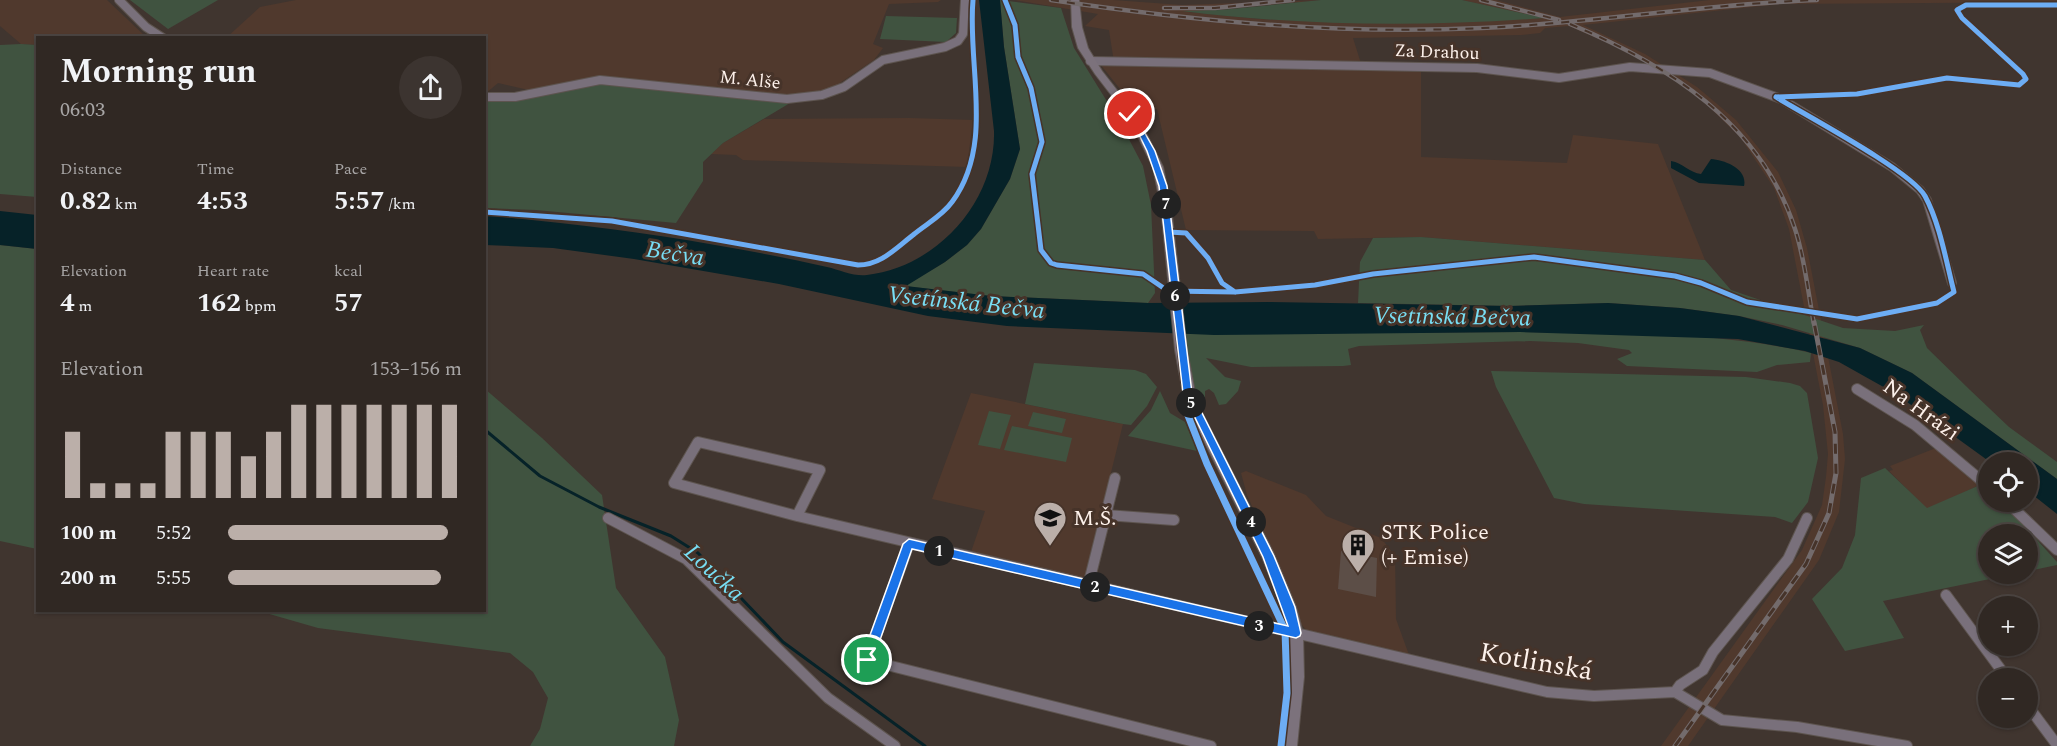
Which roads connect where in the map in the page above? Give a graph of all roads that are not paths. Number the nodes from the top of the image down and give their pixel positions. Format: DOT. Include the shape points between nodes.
graph roads {
  1 [pos="119,0"];
  2 [pos="965,0"];
  3 [pos="1075,0"];
  4 [pos="160,36"];
  5 [pos="1090,61"];
  6 [pos="486,97"];
  7 [pos="1952,283"];
  8 [pos="1857,389"];
  9 [pos="1978,477"];
  10 [pos="1115,478"];
  11 [pos="2017,512"];
  12 [pos="1106,515"];
  13 [pos="797,516"];
  14 [pos="1807,518"];
  15 [pos="608,519"];
  16 [pos="1174,520"];
  17 [pos="909,544"];
  18 [pos="2057,550"];
  19 [pos="1088,586"];
  20 [pos="1946,595"];
  21 [pos="1296,633"];
  22 [pos="2000,668"];
  23 [pos="1675,692"];
  24 [pos="2038,719"];
  25 [pos="1880,744"];
  26 [pos="2057,745"];
  27 [pos="895,746"];
  28 [pos="1212,746"];
  29 [pos="1289,746"];
  30 [pos="1907,746"];
  1 -- 4 [label="street"];
  2 -- 6 [label="street, M. Alše" via="963,34 958,42 883,60 844,87 822,94 787,99 600,80 515,97"];
  3 -- 5 [label="main road" via="1081,40"];
  5 -- 7 [label="street, Za Drahou" via="1477,68 1559,78 1622,68 1710,73 1776,97 1892,167 1920,190 1935,222"];
  5 -- 21 [label="main road" via="1133,117 1158,167 1191,403 1268,556"];
  8 -- 9 [label="street, Na Hrázi" via="1915,425"];
  10 -- 12 [label="street"];
  11 -- 18 [label="street"];
  12 -- 16 [label="street"];
  12 -- 19 [label="street"];
  13 -- 13 [label="street, Kotlinská" via="697,489 674,483 698,442 820,470"];
  13 -- 17 [label="street, Kotlinská"];
  14 -- 23 [label="street" via="1788,559 1702,670"];
  15 -- 27 [label="street" via="686,559 828,698"];
  17 -- 19 [label="street, Kotlinská"];
  17 -- 28 [label="street" via="867,660"];
  19 -- 21 [label="street, Kotlinská"];
  20 -- 22 [label="street"];
  21 -- 23 [label="street, Kotlinská" via="1561,694"];
  21 -- 29 [label="main road" via="1297,677"];
  23 -- 25 [label="street" via="1722,720 1797,727"];
  24 -- 26 [label="street"];
  25 -- 30 [label="street"];
}
